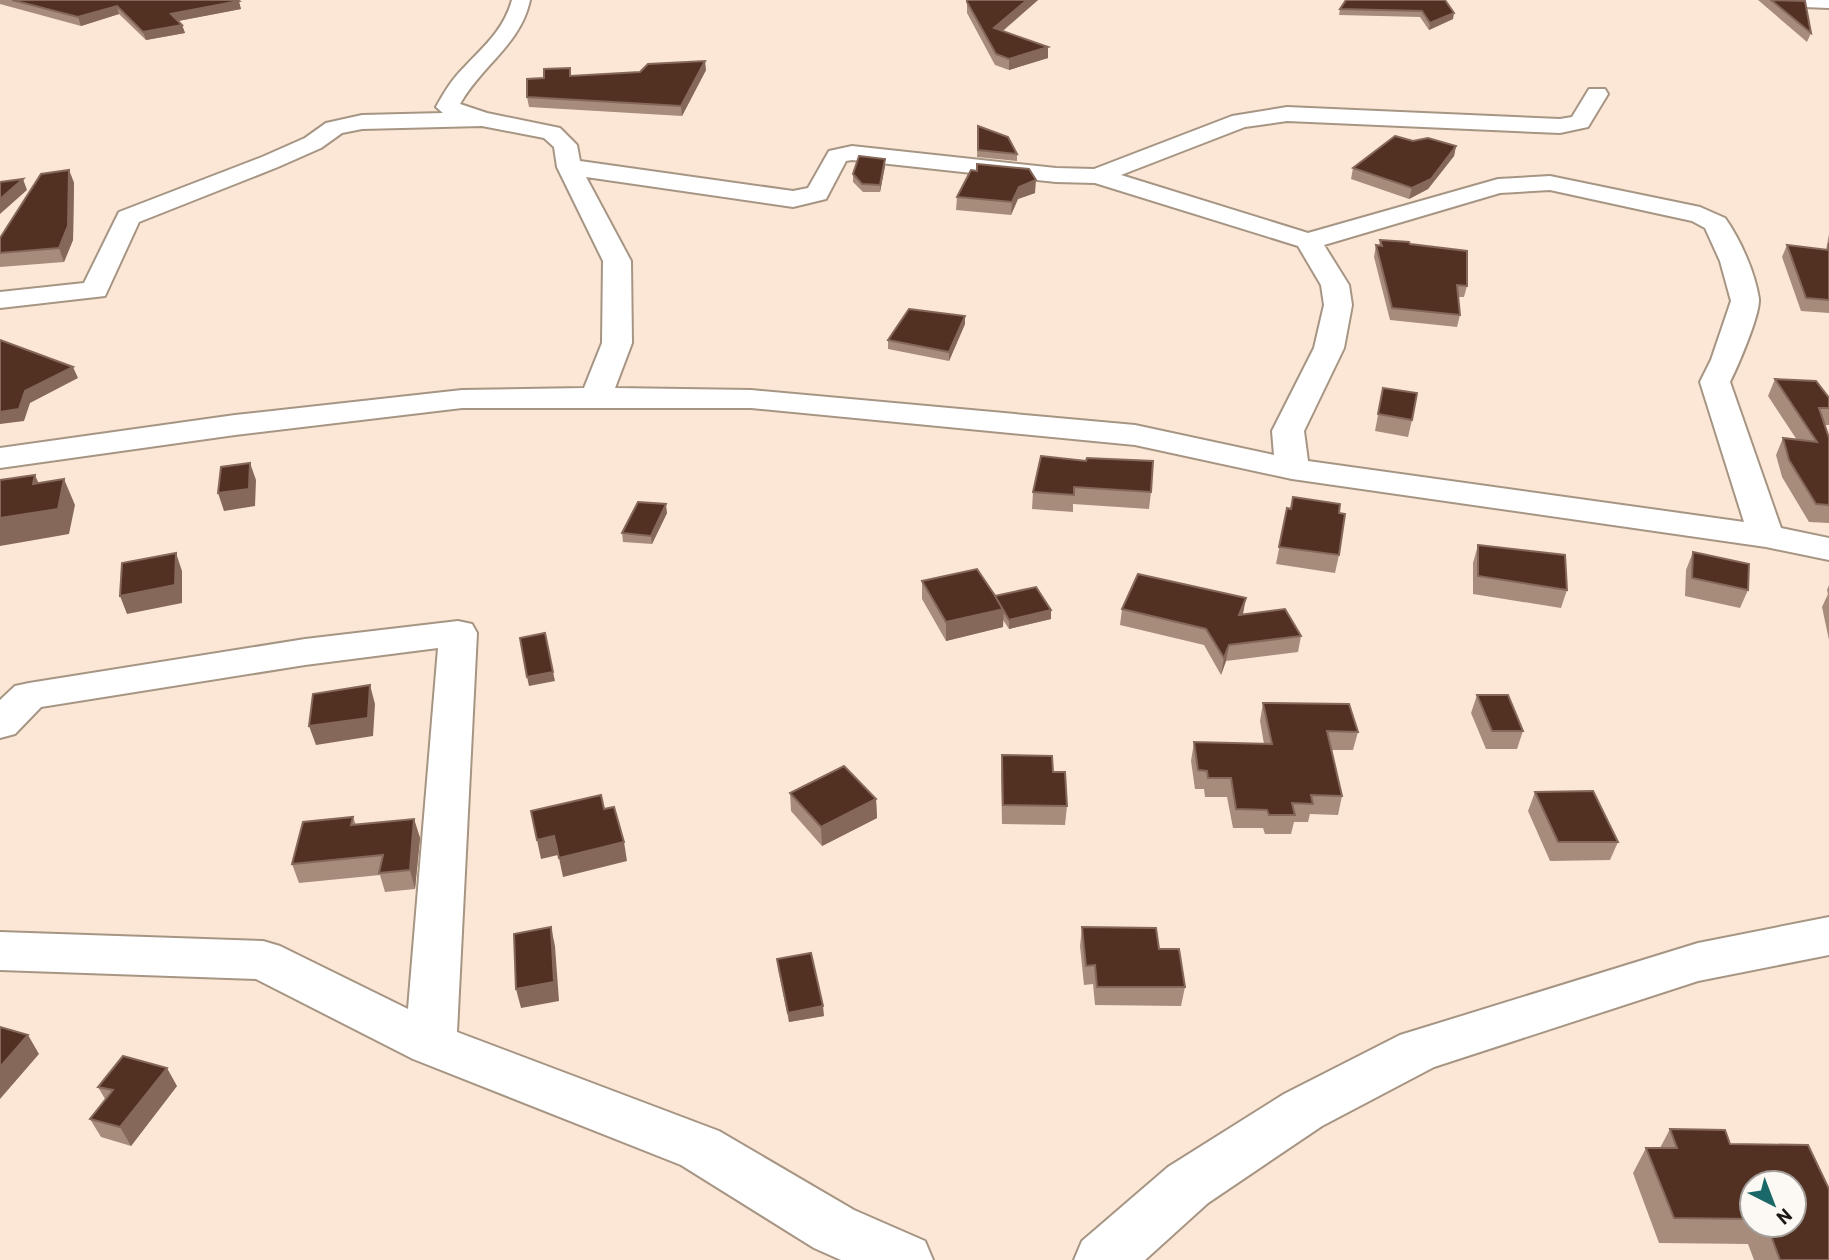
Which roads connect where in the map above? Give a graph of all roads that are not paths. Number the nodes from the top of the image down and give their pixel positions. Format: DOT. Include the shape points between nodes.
graph roads {
  1 [pos="521,0"];
  2 [pos="1775,0"];
  3 [pos="1829,2"];
  4 [pos="1597,94"];
  5 [pos="482,118"];
  6 [pos="569,167"];
  7 [pos="1097,176"];
  8 [pos="1308,241"];
  9 [pos="0,300"];
  10 [pos="596,397"];
  11 [pos="0,458"];
  12 [pos="1292,469"];
  13 [pos="1766,536"];
  14 [pos="1829,549"];
  15 [pos="0,724"];
  16 [pos="1829,936"];
  17 [pos="0,951"];
  18 [pos="431,1044"];
  19 [pos="904,1260"];
  20 [pos="1103,1260"];
  1 -- 5 [label="street" via="519,15 504,41 465,79 447,107"];
  2 -- 3 [label="street"];
  4 -- 7 [label="street" via="1580,122 1560,126 1261,116"];
  5 -- 6 [label="street" via="552,133 565,145"];
  5 -- 9 [label="street" via="362,122 334,128 270,162 128,217 95,290"];
  6 -- 7 [label="street" via="793,199 817,194 837,156 852,153"];
  6 -- 10 [label="street" via="617,261 619,276 617,343"];
  7 -- 8 [label="street"];
  8 -- 12 [label="street" via="1335,285 1338,305 1329,348 1288,431"];
  8 -- 13 [label="street" via="1498,186 1550,183 1700,215 1716,223 1734,261 1745,301 1715,382"];
  10 -- 11 [label="street" via="462,399"];
  10 -- 12 [label="street" via="751,399 1122,433"];
  12 -- 13 [label="street"];
  13 -- 14 [label="street"];
  15 -- 18 [label="street" via="29,696 458,633"];
  16 -- 20 [label="street" via="1698,962 1418,1050 1303,1110 1188,1185"];
  17 -- 18 [label="street" via="263,960"];
  18 -- 19 [label="street" via="700,1148 834,1229"];
}
